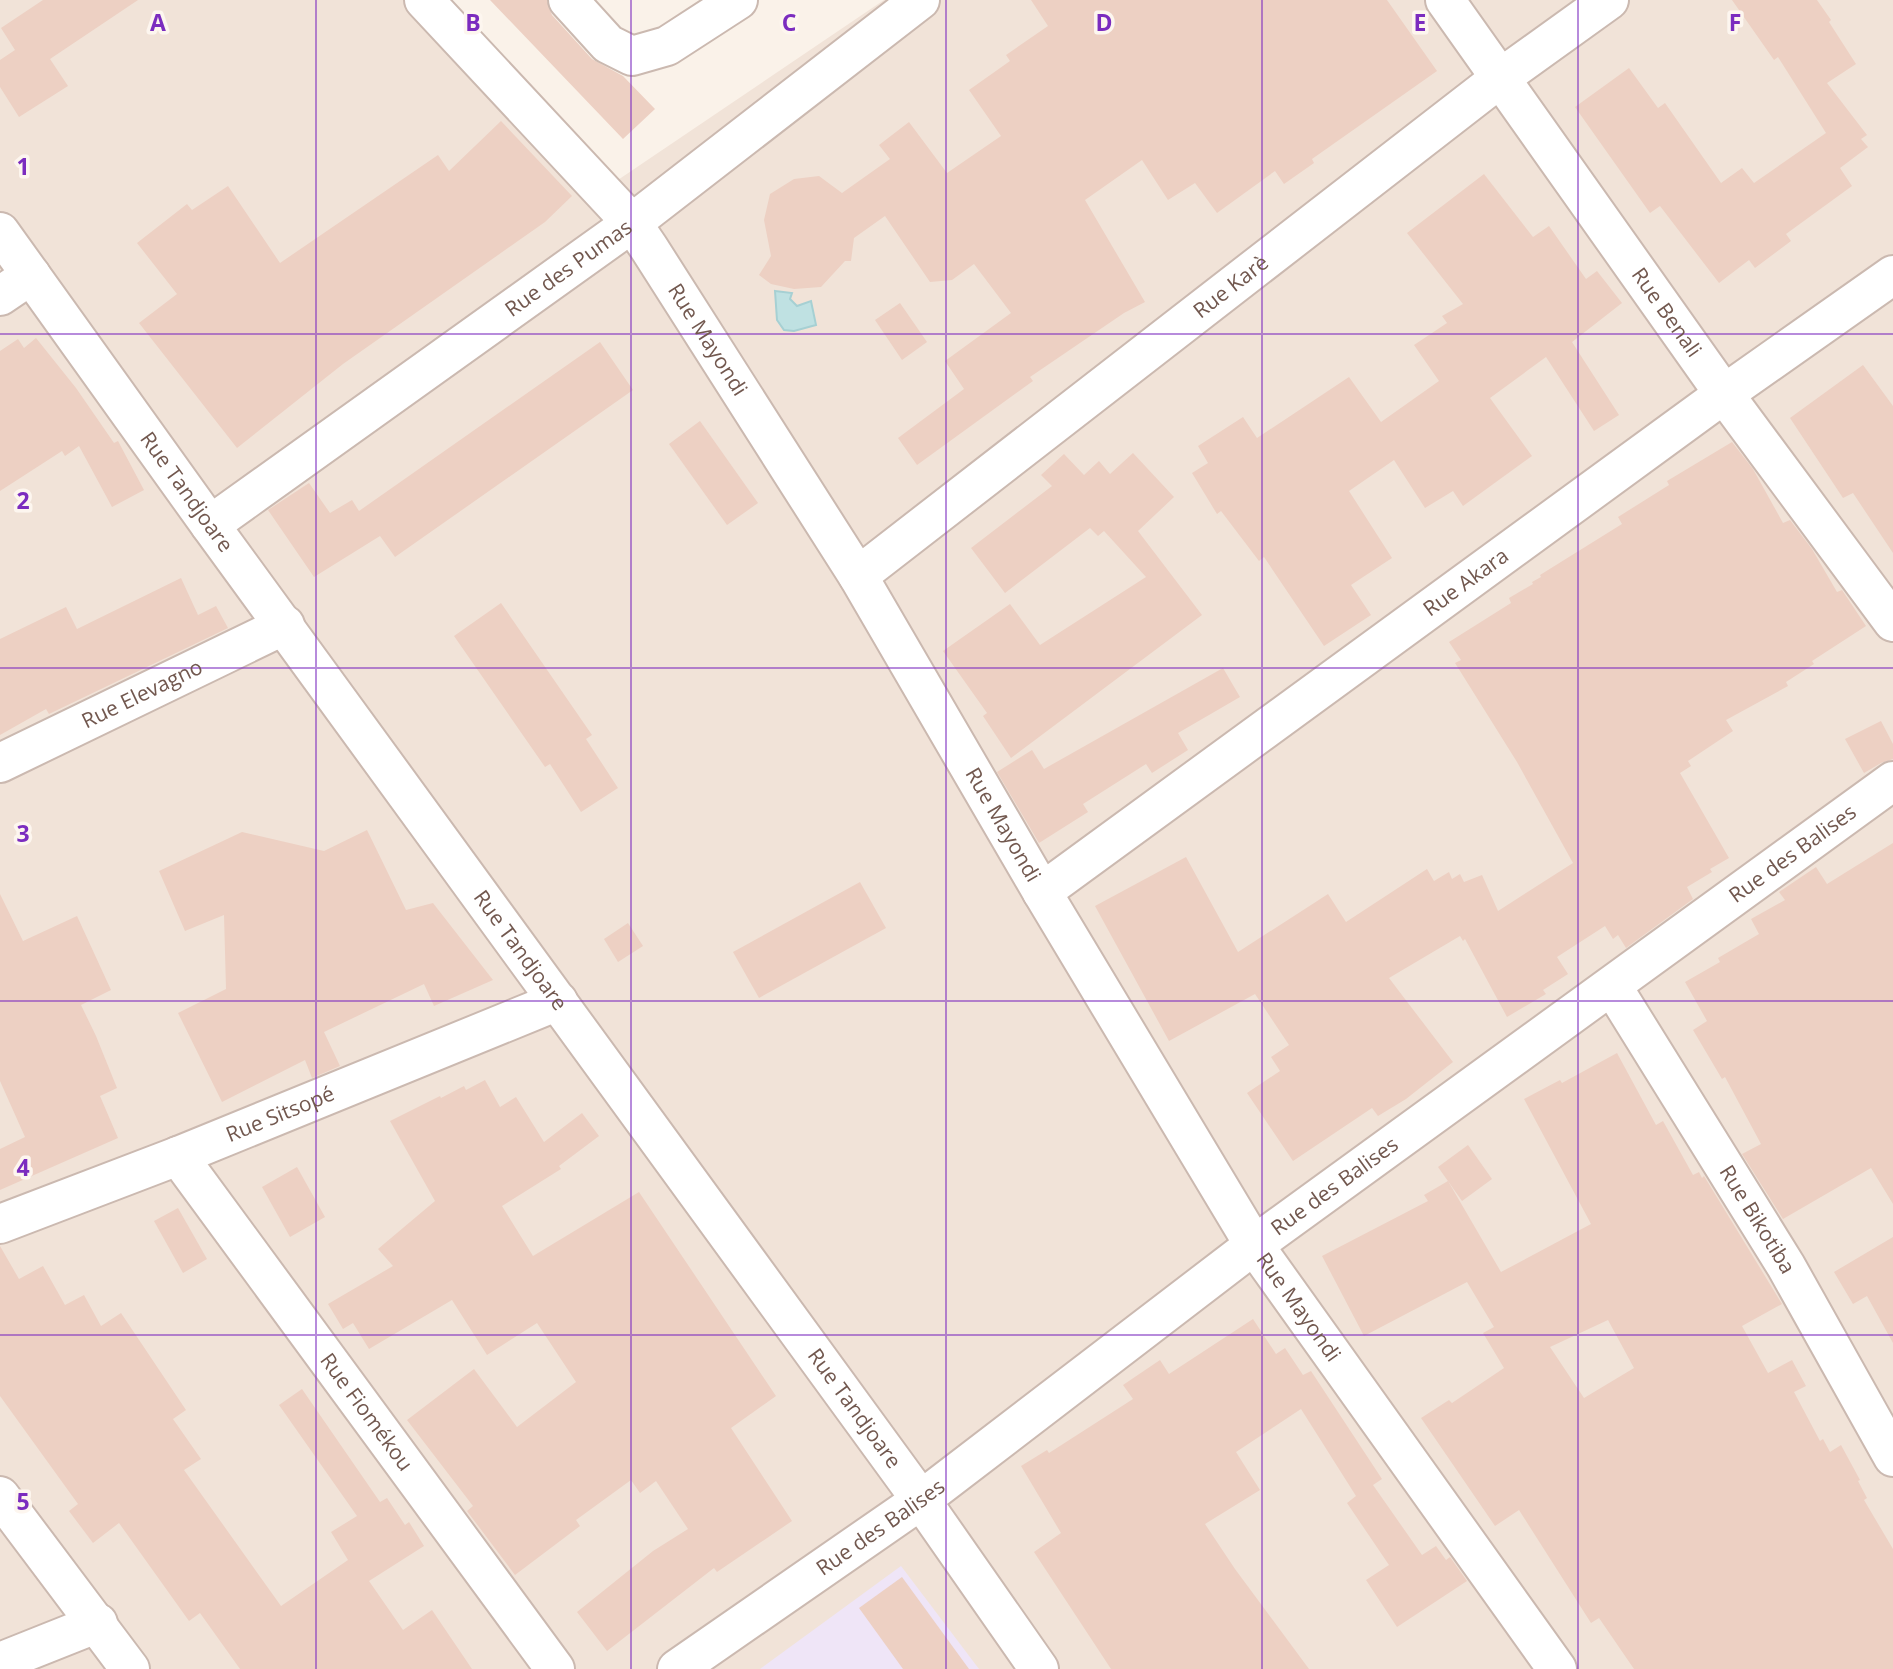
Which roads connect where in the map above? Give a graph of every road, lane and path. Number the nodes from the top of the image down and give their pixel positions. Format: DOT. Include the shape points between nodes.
graph roads {
  1 [pos="424,0"];
  2 [pos="568,0"];
  3 [pos="738,0"];
  4 [pos="920,0"];
  5 [pos="1445,0"];
  6 [pos="1609,0"];
  7 [pos="1499,79"];
  8 [pos="632,223"];
  9 [pos="0,232"];
  10 [pos="31,275"];
  11 [pos="1893,275"];
  12 [pos="0,296"];
  13 [pos="1724,394"];
  14 [pos="210,525"];
  15 [pos="858,576"];
  16 [pos="1893,622"];
  17 [pos="285,625"];
  18 [pos="0,763"];
  19 [pos="1893,781"];
  20 [pos="1042,892"];
  21 [pos="1612,986"];
  22 [pos="558,1001"];
  23 [pos="178,1156"];
  24 [pos="0,1224"];
  25 [pos="1254,1245"];
  26 [pos="1893,1457"];
  27 [pos="0,1496"];
  28 [pos="921,1500"];
  29 [pos="98,1623"];
  30 [pos="0,1662"];
  31 [pos="130,1669"];
  32 [pos="555,1669"];
  33 [pos="677,1669"];
  34 [pos="1039,1669"];
  35 [pos="1557,1669"];
  1 -- 8 [label="street, Rue Mayondi"];
  2 -- 3 [label="street" via="608,44 632,56 667,46"];
  4 -- 8 [label="street, Rue des Pumas"];
  5 -- 7 [label="street, Rue Benali"];
  6 -- 7 [label="street, Rue Karè"];
  7 -- 13 [label="street, Rue Benali"];
  7 -- 15 [label="street, Rue Karè"];
  8 -- 14 [label="street, Rue des Pumas"];
  8 -- 15 [label="street, Rue Mayondi"];
  9 -- 10 [label="street, Rue Tandjoare"];
  10 -- 12 [label="street"];
  10 -- 14 [label="street, Rue Tandjoare"];
  11 -- 13 [label="street, Rue Akara"];
  13 -- 16 [label="street, Rue Benali"];
  13 -- 20 [label="street, Rue Akara"];
  14 -- 17 [label="street, Rue Tandjoare"];
  15 -- 20 [label="street, Rue Mayondi"];
  17 -- 18 [label="street, Rue Elevagno"];
  17 -- 22 [label="street, Rue Tandjoare"];
  19 -- 21 [label="street, Rue des Balises"];
  20 -- 25 [label="street, Rue Mayondi"];
  21 -- 25 [label="street, Rue des Balises"];
  21 -- 26 [label="street, Rue Bikotiba" via="1786,1266"];
  22 -- 23 [label="street, Rue Sitsopé"];
  22 -- 28 [label="street, Rue Tandjoare"];
  23 -- 24 [label="street, Rue Sitsopé"];
  23 -- 32 [label="street, Rue Fiomékou"];
  25 -- 28 [label="street, Rue des Balises"];
  25 -- 35 [label="street, Rue Mayondi"];
  27 -- 29 [label="street"];
  28 -- 33 [label="street, Rue des Balises"];
  28 -- 34 [label="street, Rue Tandjoare"];
  29 -- 30 [label="street"];
  29 -- 31 [label="street"];
}
